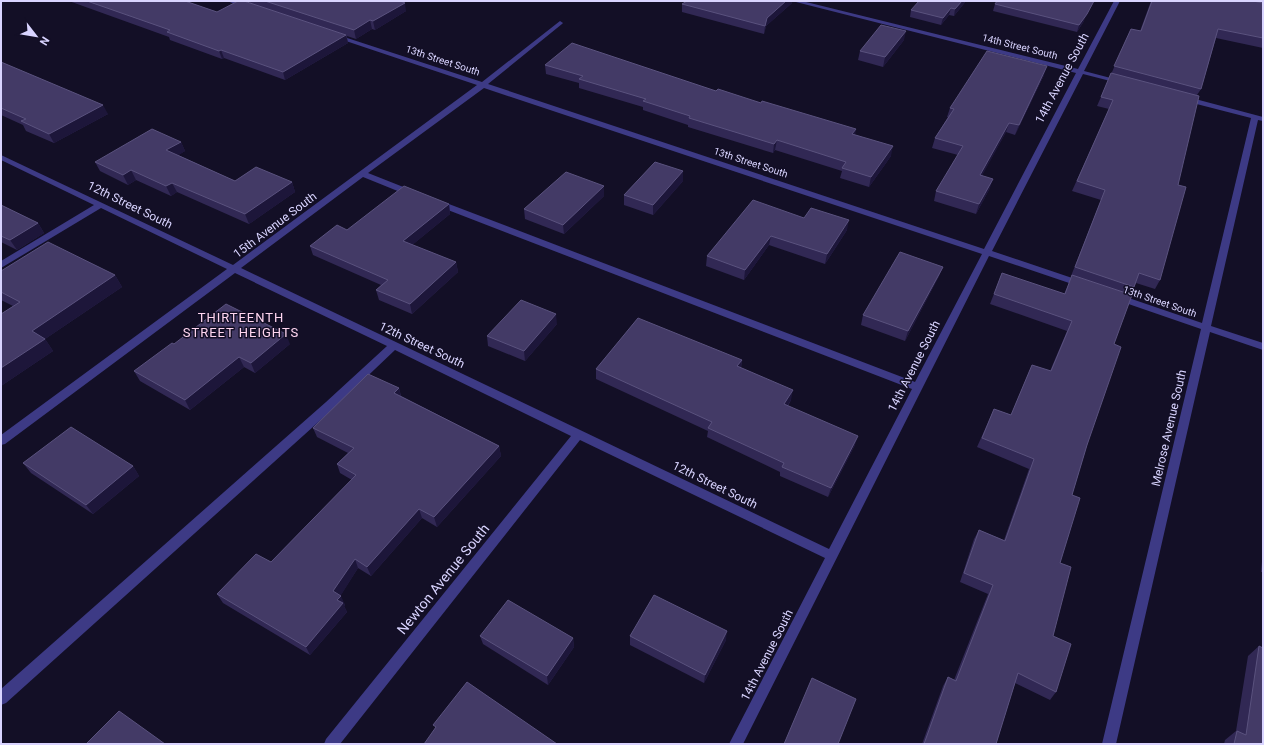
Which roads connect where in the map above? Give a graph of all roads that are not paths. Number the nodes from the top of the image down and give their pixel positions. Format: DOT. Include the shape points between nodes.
graph roads {
  1 [pos="230,1"];
  2 [pos="795,1"];
  3 [pos="1117,1"];
  4 [pos="253,8"];
  5 [pos="560,22"];
  6 [pos="327,33"];
  7 [pos="1080,71"];
  8 [pos="1126,83"];
  9 [pos="484,84"];
  10 [pos="1179,97"];
  11 [pos="1259,118"];
  12 [pos="1,157"];
  13 [pos="363,174"];
  14 [pos="100,205"];
  15 [pos="986,252"];
  16 [pos="1,265"];
  17 [pos="234,270"];
  18 [pos="1092,288"];
  19 [pos="1107,294"];
  20 [pos="1206,328"];
  21 [pos="393,346"];
  22 [pos="1263,347"];
  23 [pos="918,387"];
  24 [pos="579,434"];
  25 [pos="1,441"];
  26 [pos="832,556"];
  27 [pos="1,698"];
  28 [pos="331,744"];
  29 [pos="736,744"];
  30 [pos="1109,744"];
  1 -- 4 [label="street"];
  2 -- 7 [label="street, 14th Street South"];
  3 -- 7 [label="street, 14th Avenue South"];
  5 -- 9 [label="street, 15th Avenue South"];
  6 -- 9 [label="street, 13th Street South"];
  7 -- 8 [label="street, 14th Street South"];
  7 -- 15 [label="street, 14th Avenue South"];
  9 -- 13 [label="street, 15th Avenue South"];
  9 -- 15 [label="street, 13th Street South"];
  10 -- 11 [label="street"];
  11 -- 20 [label="street, Melrose Avenue South"];
  12 -- 14 [label="street, 12th Street South"];
  13 -- 17 [label="street, 15th Avenue South"];
  13 -- 23 [label="street"];
  14 -- 16 [label="street"];
  14 -- 17 [label="street, 12th Street South"];
  15 -- 18 [label="street, 13th Street South"];
  15 -- 23 [label="street, 14th Avenue South"];
  17 -- 21 [label="street, 12th Street South"];
  17 -- 25 [label="street, 15th Avenue South"];
  19 -- 20 [label="street, 13th Street South"];
  20 -- 22 [label="street, 13th Street South"];
  20 -- 30 [label="street, Melrose Avenue South"];
  21 -- 24 [label="street, 12th Street South"];
  21 -- 27 [label="street"];
  23 -- 26 [label="street, 14th Avenue South"];
  24 -- 26 [label="street, 12th Street South"];
  24 -- 28 [label="street, Newton Avenue South"];
  26 -- 29 [label="street, 14th Avenue South"];
}
